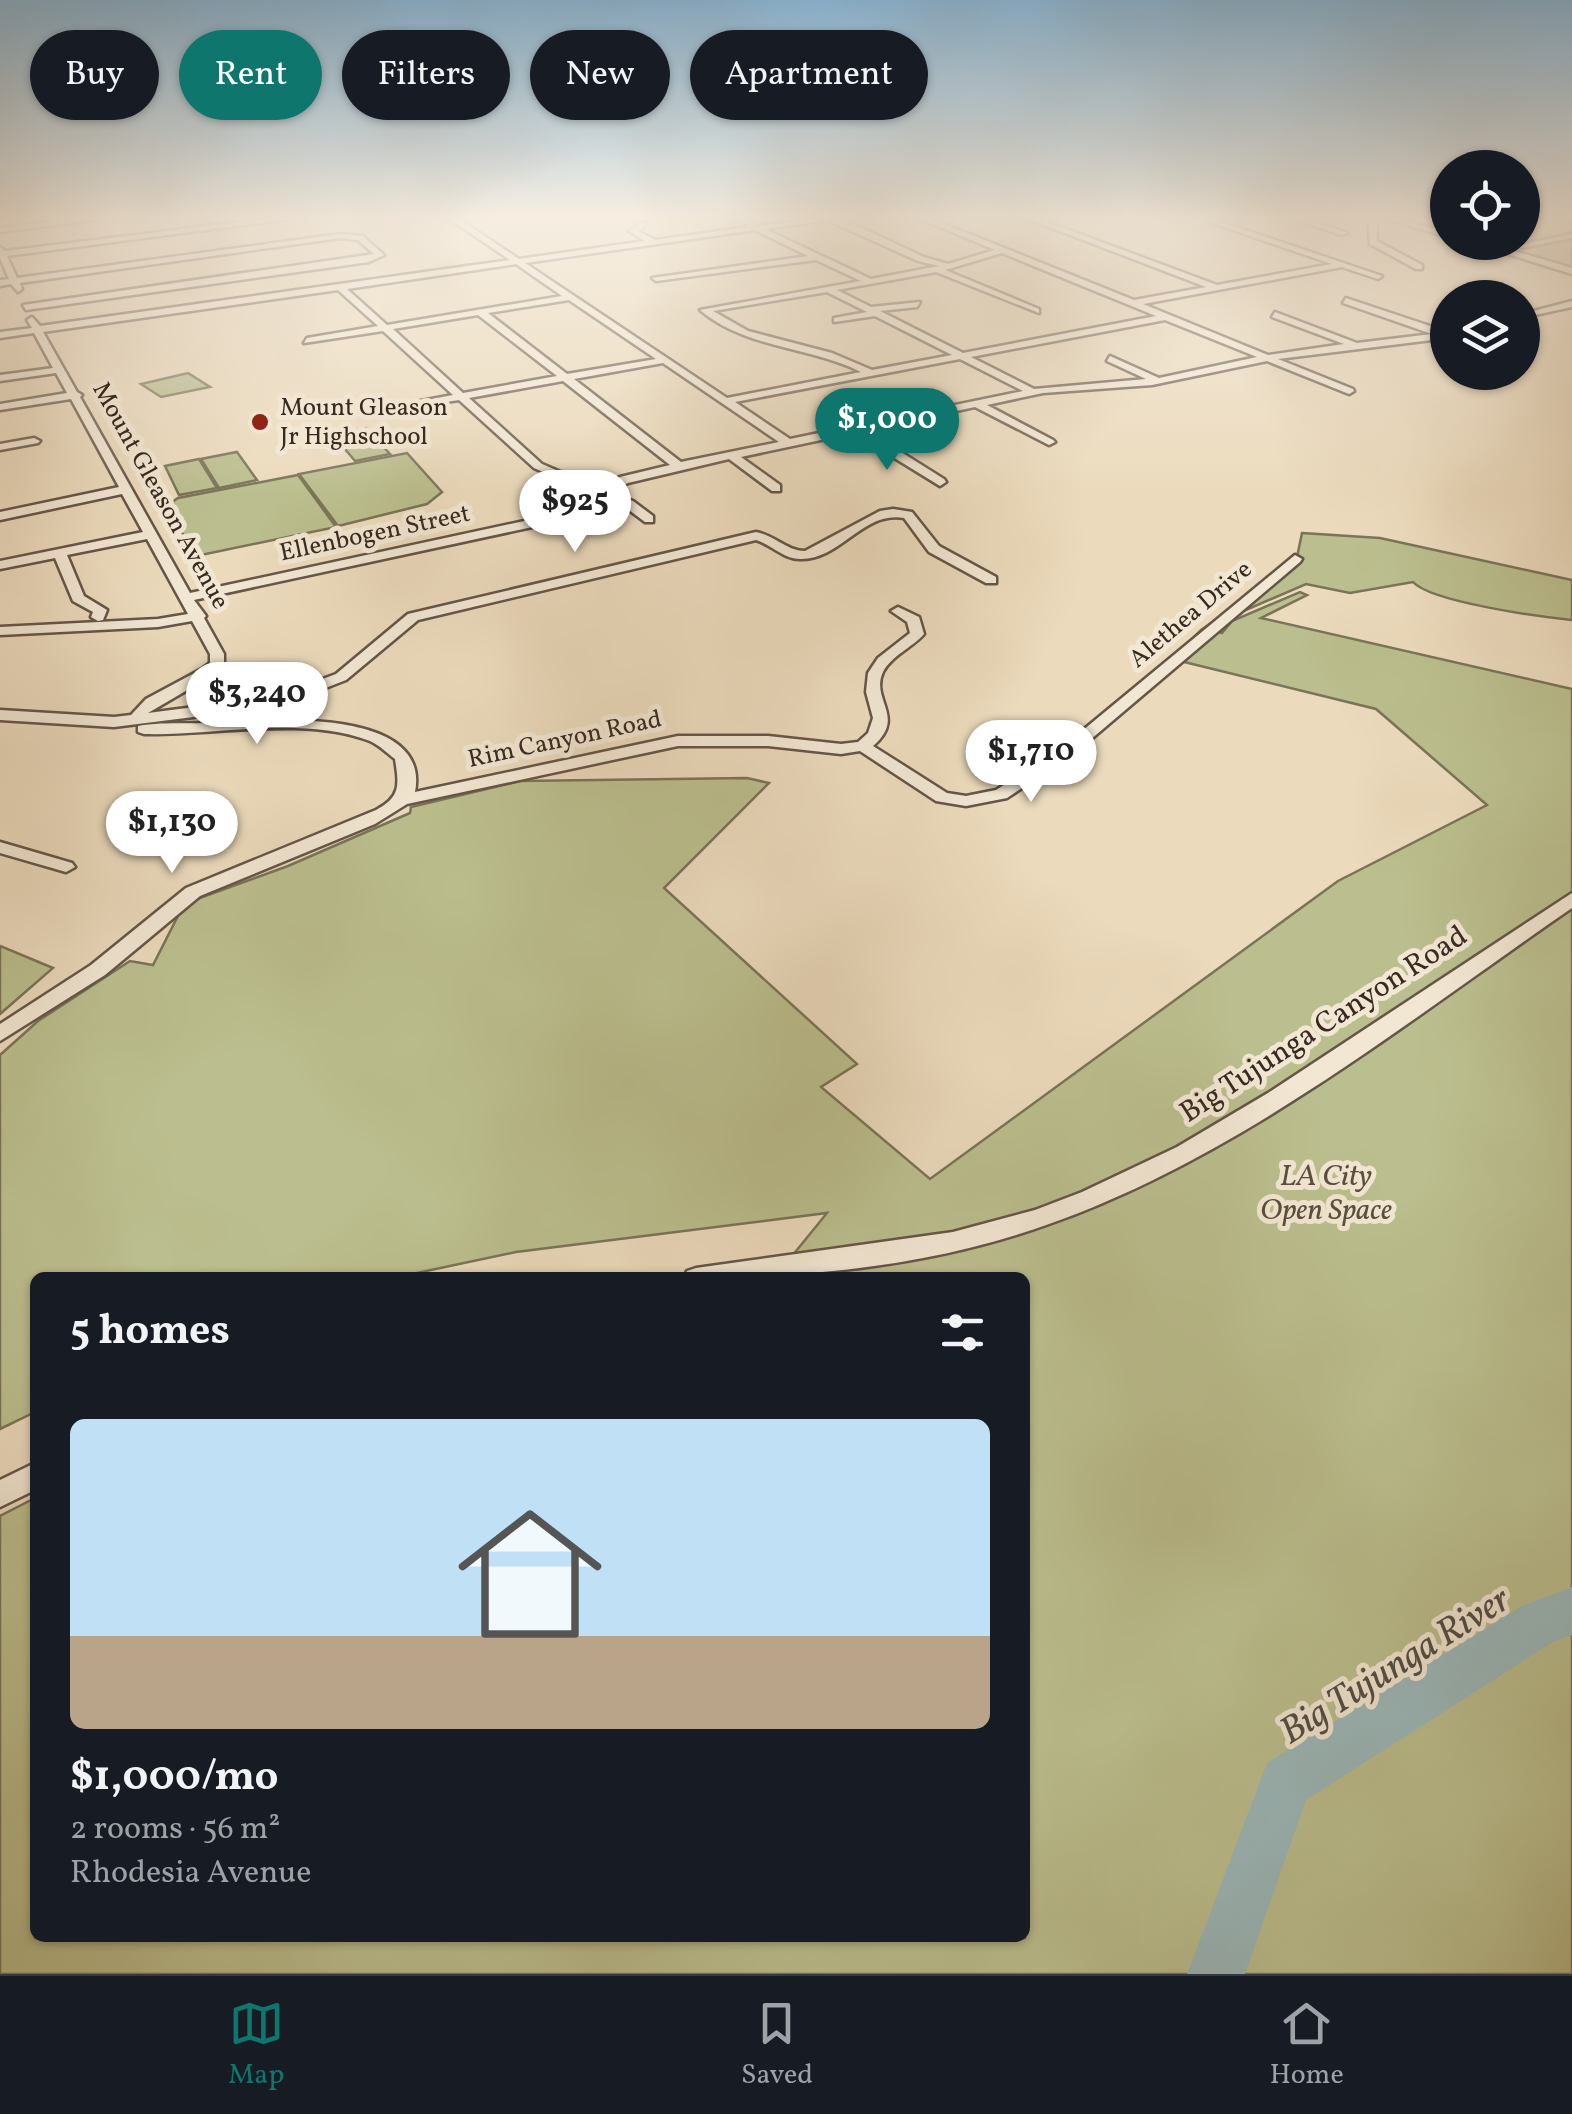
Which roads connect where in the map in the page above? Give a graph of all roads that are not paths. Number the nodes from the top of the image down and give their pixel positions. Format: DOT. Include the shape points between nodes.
graph roads {
  1 [pos="24,309"];
  2 [pos="184,309"];
  3 [pos="364,309"];
  4 [pos="491,309"];
  5 [pos="588,309"];
  6 [pos="710,309"];
  7 [pos="867,309"];
  8 [pos="889,309"];
  9 [pos="1029,309"];
  10 [pos="1145,309"];
  11 [pos="1370,309"];
  12 [pos="479,311"];
  13 [pos="873,312"];
  14 [pos="1036,312"];
  15 [pos="1275,315"];
  16 [pos="1165,317"];
  17 [pos="838,320"];
  18 [pos="383,326"];
  19 [pos="36,330"];
  20 [pos="1430,330"];
  21 [pos="0,335"];
  22 [pos="1430,337"];
  23 [pos="306,340"];
  24 [pos="1356,345"];
  25 [pos="961,356"];
  26 [pos="1267,358"];
  27 [pos="1110,359"];
  28 [pos="665,360"];
  29 [pos="59,370"];
  30 [pos="870,373"];
  31 [pos="0,378"];
  32 [pos="566,378"];
  33 [pos="1158,381"];
  34 [pos="1350,391"];
  35 [pos="1032,392"];
  36 [pos="77,395"];
  37 [pos="460,396"];
  38 [pos="726,401"];
  39 [pos="977,404"];
  40 [pos="409,406"];
  41 [pos="0,407"];
  42 [pos="856,429"];
  43 [pos="34,441"];
  44 [pos="1049,442"];
  45 [pos="788,443"];
  46 [pos="0,448"];
  47 [pos="731,455"];
  48 [pos="679,466"];
  49 [pos="940,482"];
  50 [pos="776,488"];
  51 [pos="128,489"];
  52 [pos="597,492"];
  53 [pos="0,516"];
  54 [pos="648,520"];
  55 [pos="153,534"];
  56 [pos="60,553"];
  57 [pos="1295,558"];
  58 [pos="0,565"];
  59 [pos="991,580"];
  60 [pos="189,598"];
  61 [pos="898,611"];
  62 [pos="199,616"];
  63 [pos="98,617"];
  64 [pos="0,631"];
  65 [pos="0,715"];
  66 [pos="134,720"];
  67 [pos="862,746"];
  68 [pos="403,800"];
  69 [pos="0,847"];
  70 [pos="66,867"];
  71 [pos="1572,899"];
  72 [pos="0,1034"];
  73 [pos="742,1272"];
  74 [pos="30,1479"];
  75 [pos="0,1494"];
  1 -- 19 [label="street, Mount Gleason Avenue"];
  2 -- 19 [label="street"];
  3 -- 18 [label="street"];
  4 -- 12 [label="street"];
  5 -- 28 [label="street"];
  6 -- 30 [label="street" via="705,310 758,340 841,358"];
  7 -- 13 [label="street"];
  8 -- 13 [label="street"];
  9 -- 14 [label="street"];
  10 -- 16 [label="street"];
  11 -- 20 [label="street"];
  12 -- 18 [label="street"];
  12 -- 32 [label="street"];
  13 -- 17 [label="street"];
  13 -- 25 [label="street"];
  15 -- 24 [label="street"];
  16 -- 25 [label="street"];
  16 -- 26 [label="street"];
  18 -- 23 [label="street"];
  18 -- 37 [label="street"];
  19 -- 21 [label="street"];
  19 -- 29 [label="street, Mount Gleason Avenue"];
  22 -- 24 [label="street, Ellenbogen Street"];
  24 -- 26 [label="street, Ellenbogen Street"];
  25 -- 30 [label="street"];
  25 -- 35 [label="street"];
  26 -- 33 [label="street, Ellenbogen Street"];
  26 -- 34 [label="street"];
  27 -- 33 [label="street"];
  28 -- 32 [label="street"];
  28 -- 38 [label="street"];
  29 -- 31 [label="street"];
  29 -- 36 [label="street, Mount Gleason Avenue"];
  30 -- 38 [label="street"];
  32 -- 37 [label="street"];
  32 -- 48 [label="street"];
  33 -- 35 [label="street, Ellenbogen Street"];
  35 -- 39 [label="street, Ellenbogen Street"];
  36 -- 41 [label="street"];
  36 -- 51 [label="street, Mount Gleason Avenue"];
  37 -- 40 [label="street"];
  37 -- 52 [label="street" via="538,466"];
  38 -- 45 [label="street"];
  39 -- 42 [label="street, Ellenbogen Street"];
  39 -- 44 [label="street"];
  42 -- 45 [label="street, Ellenbogen Street"];
  42 -- 49 [label="street"];
  43 -- 46 [label="street"];
  45 -- 47 [label="street, Ellenbogen Street"];
  47 -- 48 [label="street, Ellenbogen Street"];
  47 -- 50 [label="street"];
  48 -- 52 [label="street, Ellenbogen Street"];
  51 -- 53 [label="street"];
  51 -- 55 [label="street, Mount Gleason Avenue"];
  52 -- 54 [label="street"];
  52 -- 60 [label="street, Ellenbogen Street" via="533,523"];
  55 -- 56 [label="street"];
  55 -- 60 [label="street, Mount Gleason Avenue"];
  56 -- 58 [label="street"];
  56 -- 63 [label="street" via="78,598 100,610"];
  57 -- 67 [label="street, Alethea Drive" via="1071,748 1001,794 966,801 942,797"];
  59 -- 66 [label="street" via="934,549 908,516 882,514 807,555 788,554 756,536 414,617 328,686"];
  60 -- 62 [label="street, Mount Gleason Avenue"];
  61 -- 67 [label="street" via="914,620 918,634 875,673 882,723"];
  62 -- 64 [label="street"];
  62 -- 66 [label="street, Mount Gleason Avenue" via="217,664"];
  65 -- 66 [label="street"];
  66 -- 68 [label="street" via="148,730 262,724 367,734 402,758 409,780"];
  67 -- 68 [label="street, Rim Canyon Road" via="678,741"];
  68 -- 72 [label="street" via="312,846 192,892 107,963"];
  69 -- 70 [label="street"];
  71 -- 73 [label="street, Big Tujunga Canyon Road" via="1243,1123 1166,1165 990,1233"];
  74 -- 75 [label="street"];
}
